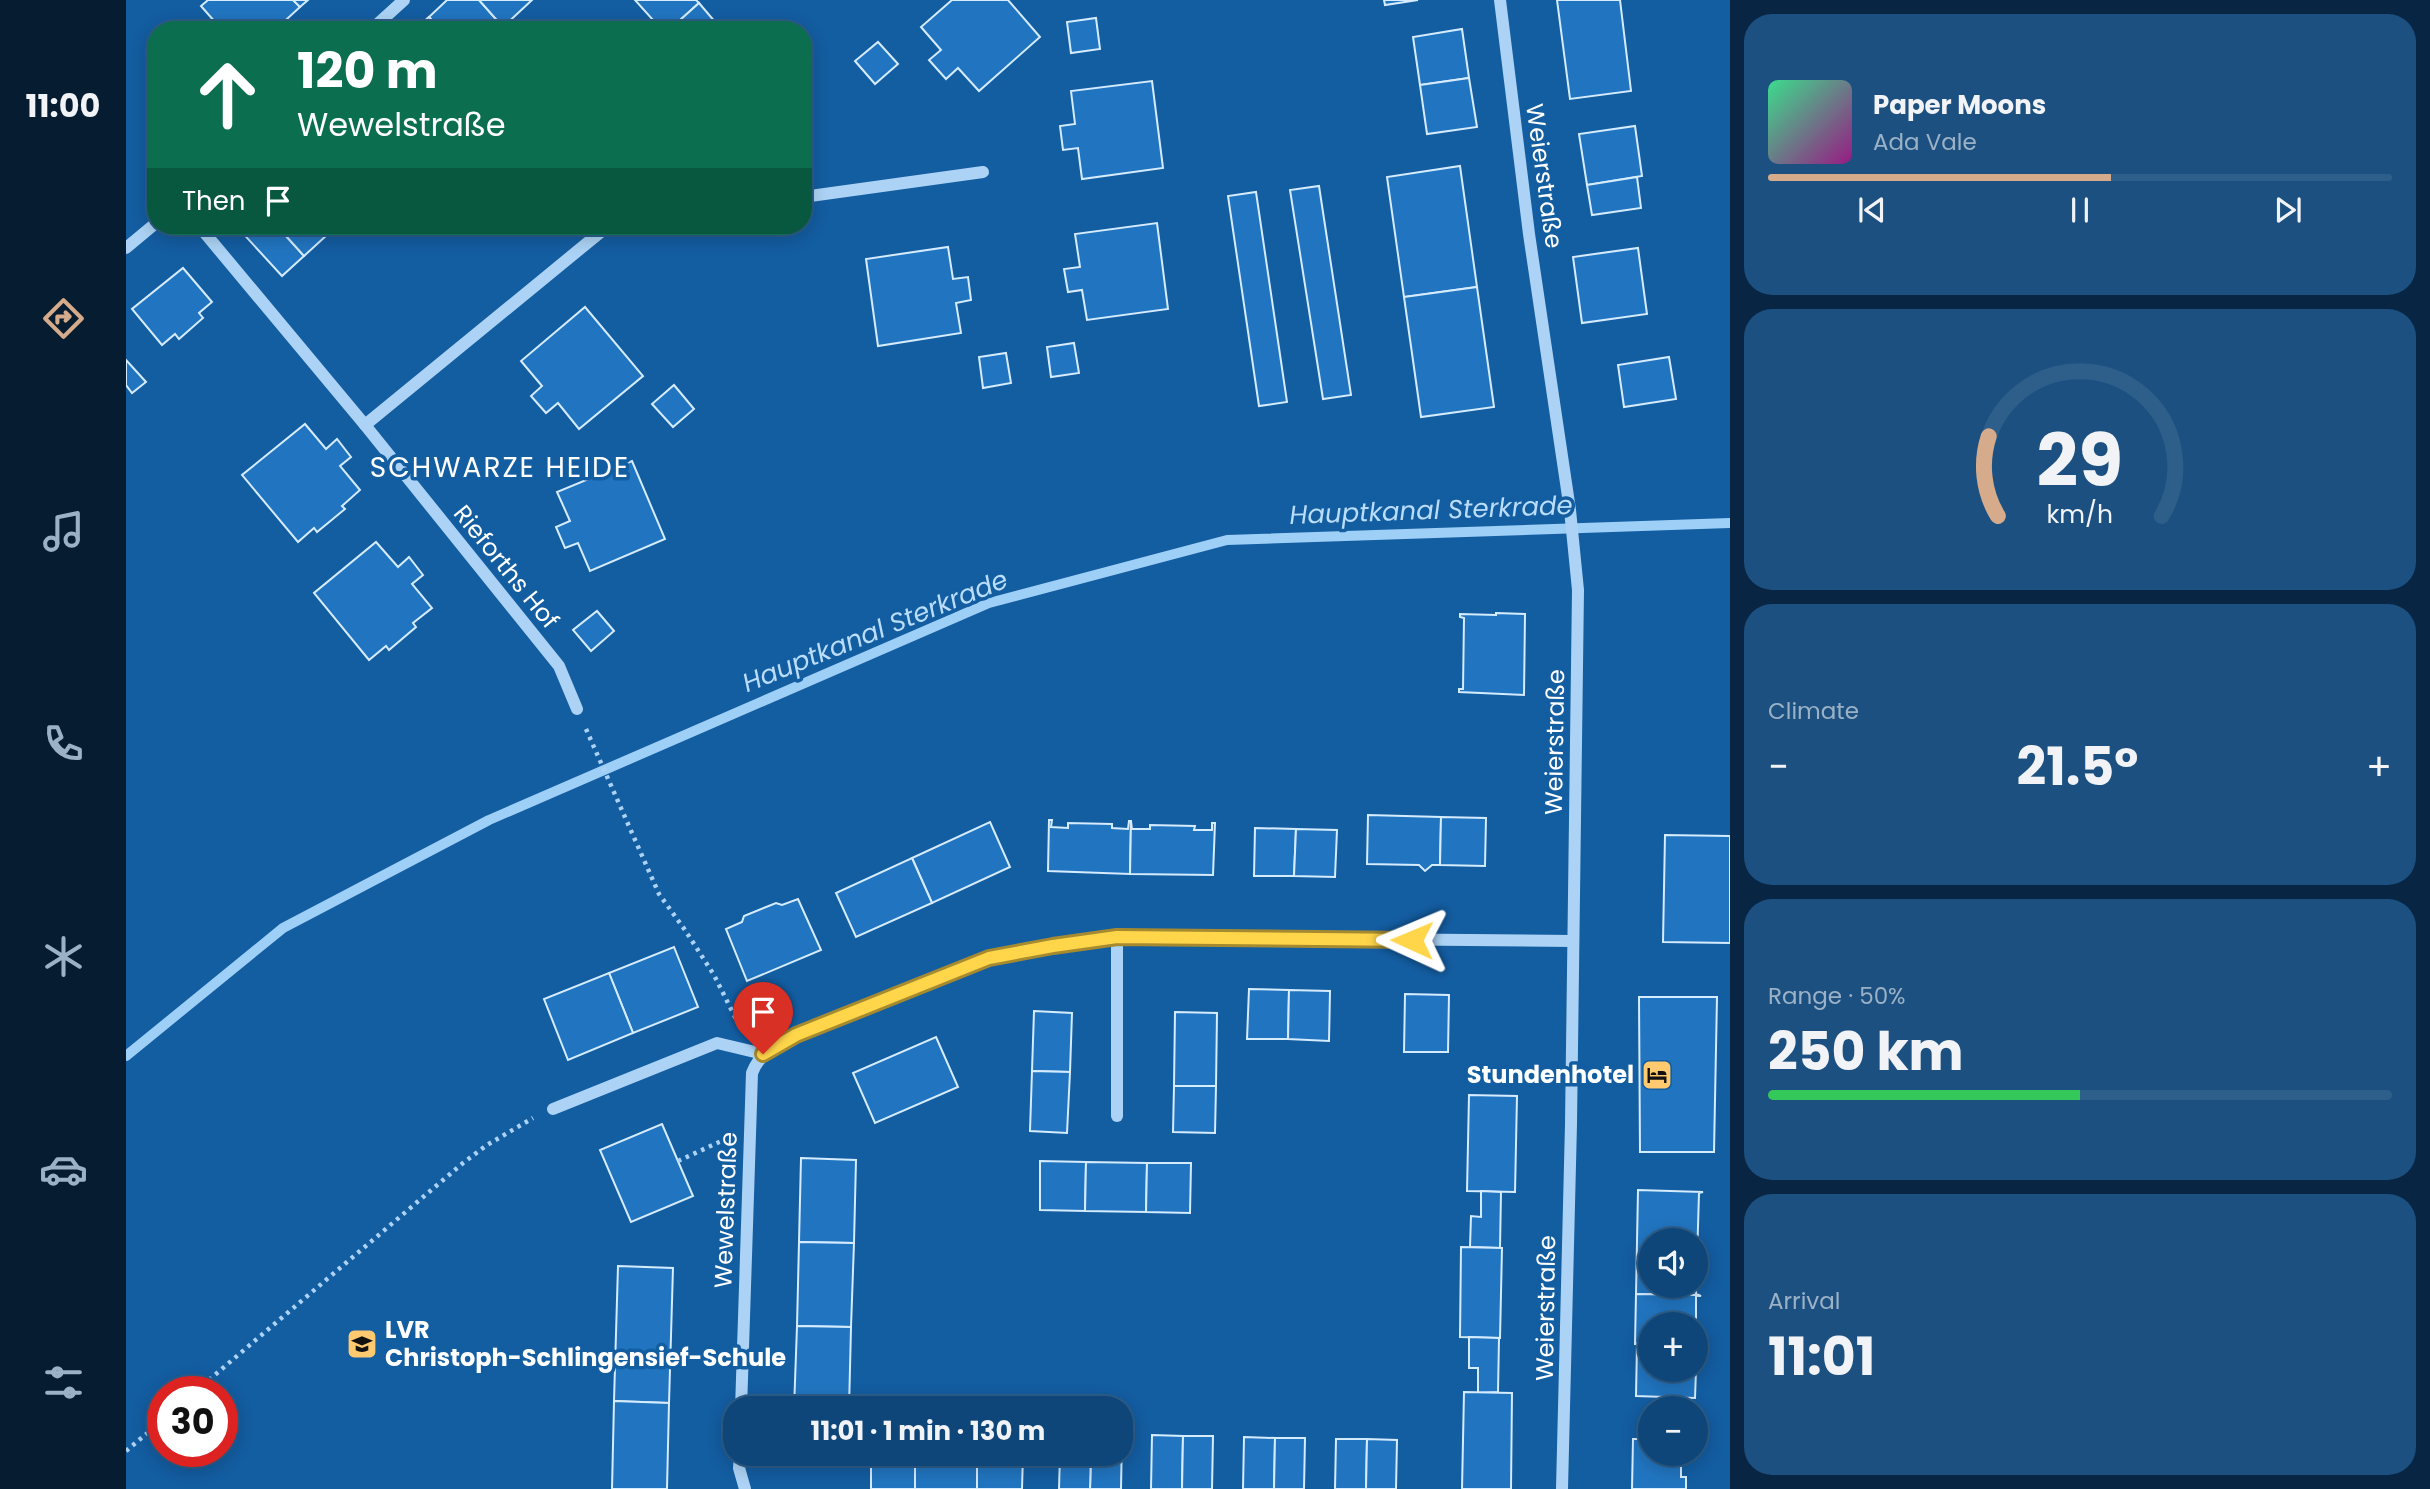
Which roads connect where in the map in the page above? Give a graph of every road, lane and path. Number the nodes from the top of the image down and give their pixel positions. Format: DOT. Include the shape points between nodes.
graph roads {
  1 [pos="404,0"];
  2 [pos="1500,0"];
  3 [pos="381,21"];
  4 [pos="982,172"];
  5 [pos="812,196"];
  6 [pos="147,230"];
  7 [pos="207,235"];
  8 [pos="597,235"];
  9 [pos="126,248"];
  10 [pos="366,425"];
  11 [pos="577,709"];
  12 [pos="1117,937"];
  13 [pos="1573,941"];
  14 [pos="763,1054"];
  15 [pos="553,1109"];
  16 [pos="1117,1116"];
  17 [pos="749,1128"];
  18 [pos="678,1161"];
  19 [pos="214,1376"];
  20 [pos="741,1396"];
  21 [pos="147,1433"];
  22 [pos="126,1451"];
  23 [pos="739,1466"];
  24 [pos="745,1489"];
  25 [pos="1562,1489"];
  1 -- 3 [label="street"];
  2 -- 13 [label="street, Weierstraße" via="1578,590"];
  4 -- 5 [label="street"];
  6 -- 9 [label="street"];
  7 -- 10 [label="street, Rieforths Hof"];
  8 -- 10 [label="street"];
  10 -- 11 [label="street, Rieforths Hof" via="559,666"];
  11 -- 14 [label="path" via="659,894 714,975 737,1022"];
  12 -- 13 [label="street"];
  12 -- 14 [label="street" via="989,958 796,1035"];
  12 -- 16 [label="street"];
  13 -- 25 [label="street, Weierstraße"];
  14 -- 15 [label="street" via="717,1043"];
  14 -- 17 [label="street, Wewelstraße" via="752,1073"];
  15 -- 19 [label="path" via="520,1124 463,1163"];
  17 -- 18 [label="path"];
  17 -- 20 [label="street, Wewelstraße"];
  21 -- 22 [label="path"];
  23 -- 24 [label="street"];
}
